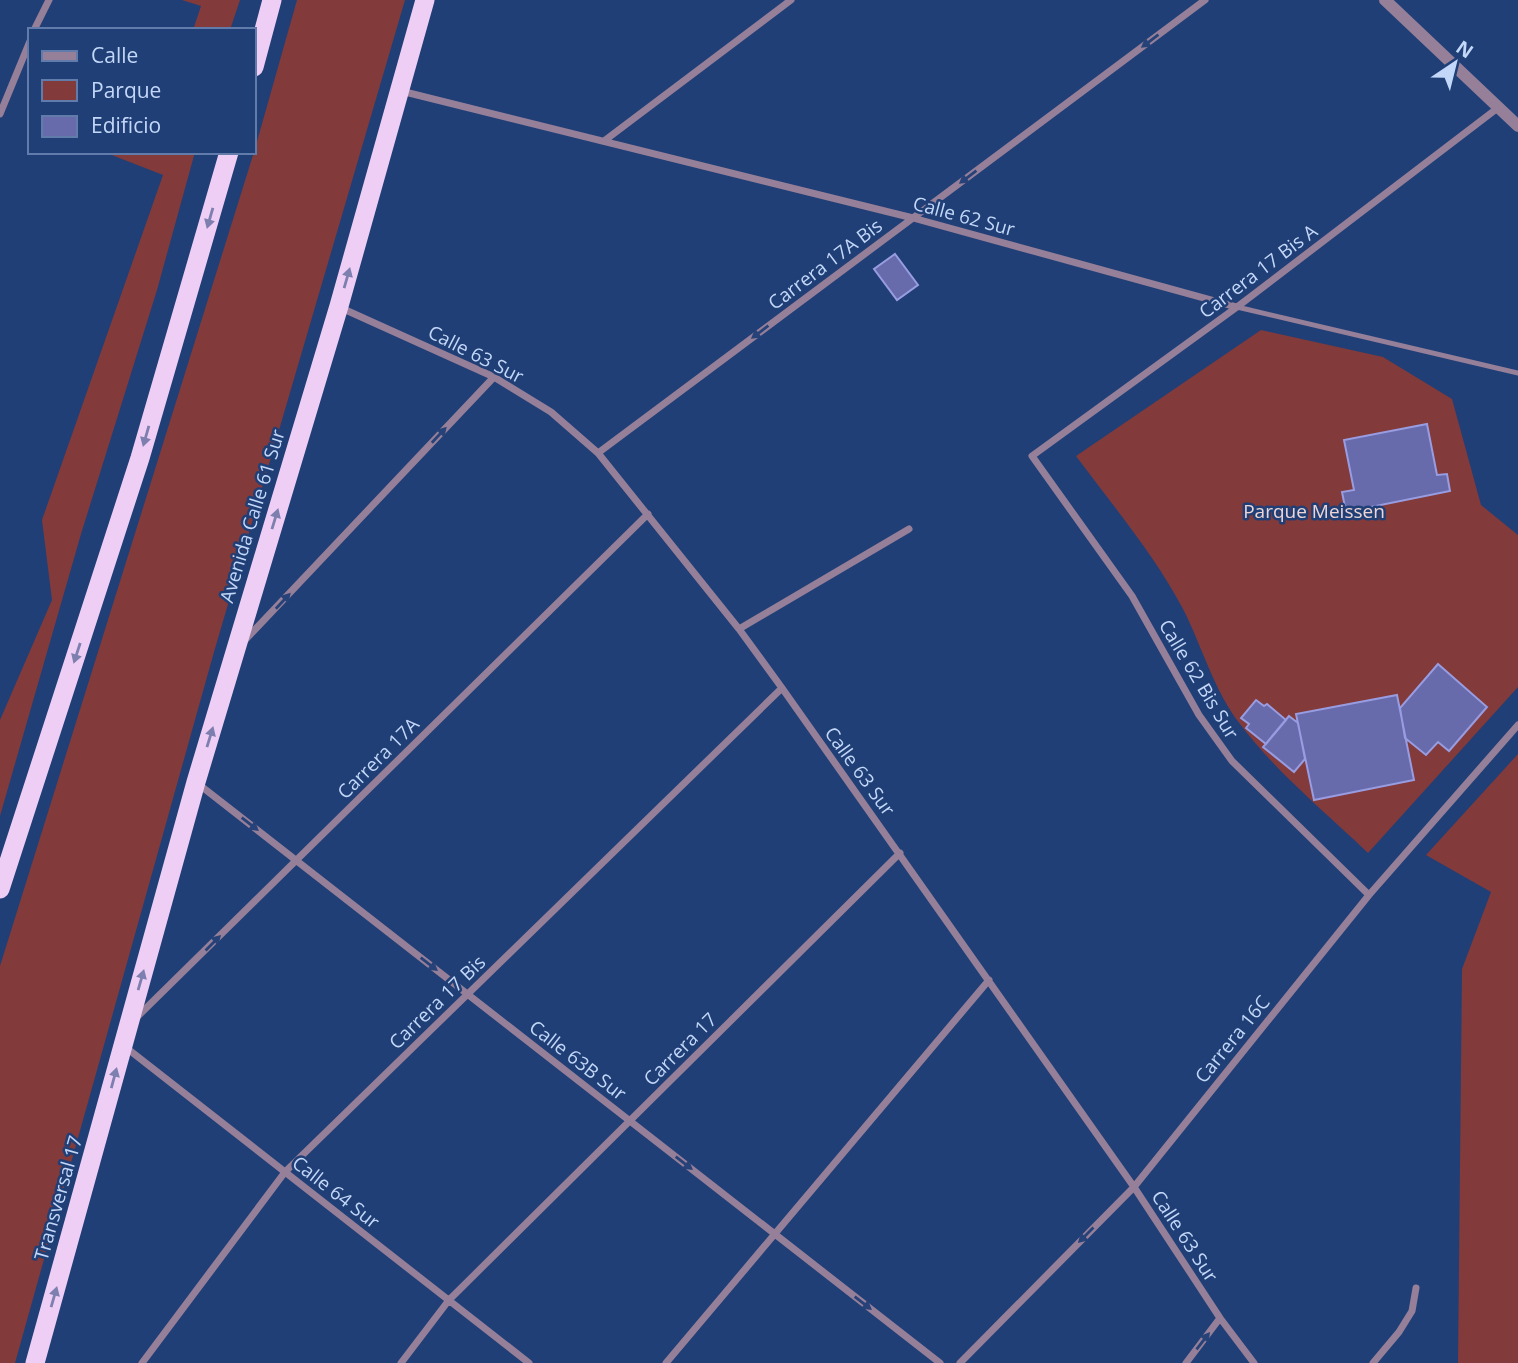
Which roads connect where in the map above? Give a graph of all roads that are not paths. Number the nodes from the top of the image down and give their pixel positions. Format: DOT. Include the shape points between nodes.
graph roads {
  1 [pos="49,0"];
  2 [pos="272,0"];
  3 [pos="425,0"];
  4 [pos="791,0"];
  5 [pos="1205,0"];
  6 [pos="1385,0"];
  7 [pos="35,28"];
  8 [pos="28,46"];
  9 [pos="256,60"];
  10 [pos="400,90"];
  11 [pos="1499,107"];
  12 [pos="0,114"];
  13 [pos="1518,126"];
  14 [pos="604,141"];
  15 [pos="228,154"];
  16 [pos="913,218"];
  17 [pos="339,306"];
  18 [pos="1237,307"];
  19 [pos="1518,373"];
  20 [pos="494,377"];
  21 [pos="598,453"];
  22 [pos="1032,456"];
  23 [pos="648,514"];
  24 [pos="909,529"];
  25 [pos="738,629"];
  26 [pos="236,650"];
  27 [pos="782,688"];
  28 [pos="1518,725"];
  29 [pos="197,782"];
  30 [pos="900,853"];
  31 [pos="296,860"];
  32 [pos="0,889"];
  33 [pos="1369,895"];
  34 [pos="989,980"];
  35 [pos="468,994"];
  36 [pos="129,1025"];
  37 [pos="123,1045"];
  38 [pos="630,1121"];
  39 [pos="285,1172"];
  40 [pos="1134,1186"];
  41 [pos="775,1234"];
  42 [pos="1416,1288"];
  43 [pos="449,1300"];
  44 [pos="1220,1318"];
  45 [pos="35,1363"];
  46 [pos="142,1363"];
  47 [pos="401,1363"];
  48 [pos="529,1363"];
  49 [pos="666,1363"];
  50 [pos="940,1363"];
  51 [pos="960,1363"];
  52 [pos="1185,1363"];
  53 [pos="1254,1363"];
  54 [pos="1373,1363"];
  1 -- 7 [label="street"];
  2 -- 9 [label="highway"];
  3 -- 10 [label="highway, Avenida Calle 61 Sur"];
  4 -- 14 [label="street"];
  5 -- 16 [label="street, Carrera 17A Bis, one-way"];
  6 -- 11 [label="street"];
  8 -- 12 [label="street"];
  10 -- 14 [label="street, Calle 62 Sur"];
  17 -- 10 [label="highway, Avenida Calle 61 Sur, one-way"];
  11 -- 13 [label="street"];
  11 -- 18 [label="street, Carrera 17 Bis A"];
  14 -- 16 [label="street, Calle 62 Sur"];
  15 -- 32 [label="highway, one-way" via="140,458"];
  16 -- 18 [label="street, Calle 62 Sur"];
  16 -- 21 [label="street, Carrera 17A Bis, one-way"];
  17 -- 20 [label="street, Calle 63 Sur"];
  26 -- 17 [label="highway, Avenida Calle 61 Sur, one-way"];
  18 -- 19 [label="lane, Calle 62 Sur"];
  18 -- 22 [label="street, Carrera 17 Bis A"];
  20 -- 21 [label="street, Calle 63 Sur" via="551,412"];
  26 -- 20 [label="street, one-way"];
  21 -- 23 [label="street, Calle 63 Sur"];
  22 -- 33 [label="street, Calle 62 Bis Sur" via="1132,596 1199,715 1232,761"];
  23 -- 25 [label="street, Calle 63 Sur"];
  23 -- 31 [label="street, Carrera 17A"];
  24 -- 25 [label="street"];
  25 -- 27 [label="street, Calle 63 Sur"];
  29 -- 26 [label="highway, Avenida Calle 61 Sur, one-way"];
  27 -- 30 [label="street, Calle 63 Sur"];
  27 -- 35 [label="street, Carrera 17 Bis"];
  28 -- 33 [label="street, Carrera 16C"];
  29 -- 31 [label="street, Calle 63B Sur, one-way"];
  36 -- 29 [label="highway, Avenida Calle 61 Sur, one-way"];
  30 -- 34 [label="street, Calle 63 Sur"];
  30 -- 38 [label="street, Carrera 17"];
  31 -- 35 [label="street, Calle 63B Sur, one-way"];
  36 -- 31 [label="street, Carrera 17A, one-way"];
  33 -- 40 [label="street, Carrera 16C"];
  34 -- 40 [label="street, Calle 63 Sur"];
  34 -- 41 [label="street"];
  35 -- 38 [label="street, Calle 63B Sur"];
  35 -- 39 [label="street, Carrera 17 Bis"];
  36 -- 37 [label="highway, Avenida Calle 61 Sur"];
  37 -- 39 [label="street, Calle 64 Sur"];
  45 -- 37 [label="highway, Transversal 17, one-way"];
  38 -- 41 [label="street, Calle 63B Sur, one-way"];
  38 -- 43 [label="street, Carrera 17"];
  39 -- 43 [label="street, Calle 64 Sur"];
  39 -- 46 [label="street, Carrera 17 Bis"];
  40 -- 44 [label="street, Calle 63 Sur"];
  40 -- 51 [label="street, Carrera 16C, one-way"];
  41 -- 49 [label="street"];
  41 -- 50 [label="street, Calle 63B Sur, one-way"];
  42 -- 54 [label="street" via="1412,1311"];
  43 -- 47 [label="street, Carrera 17"];
  43 -- 48 [label="street, Calle 64 Sur"];
  52 -- 44 [label="street, one-way"];
  44 -- 53 [label="street, Calle 63 Sur"];
}
